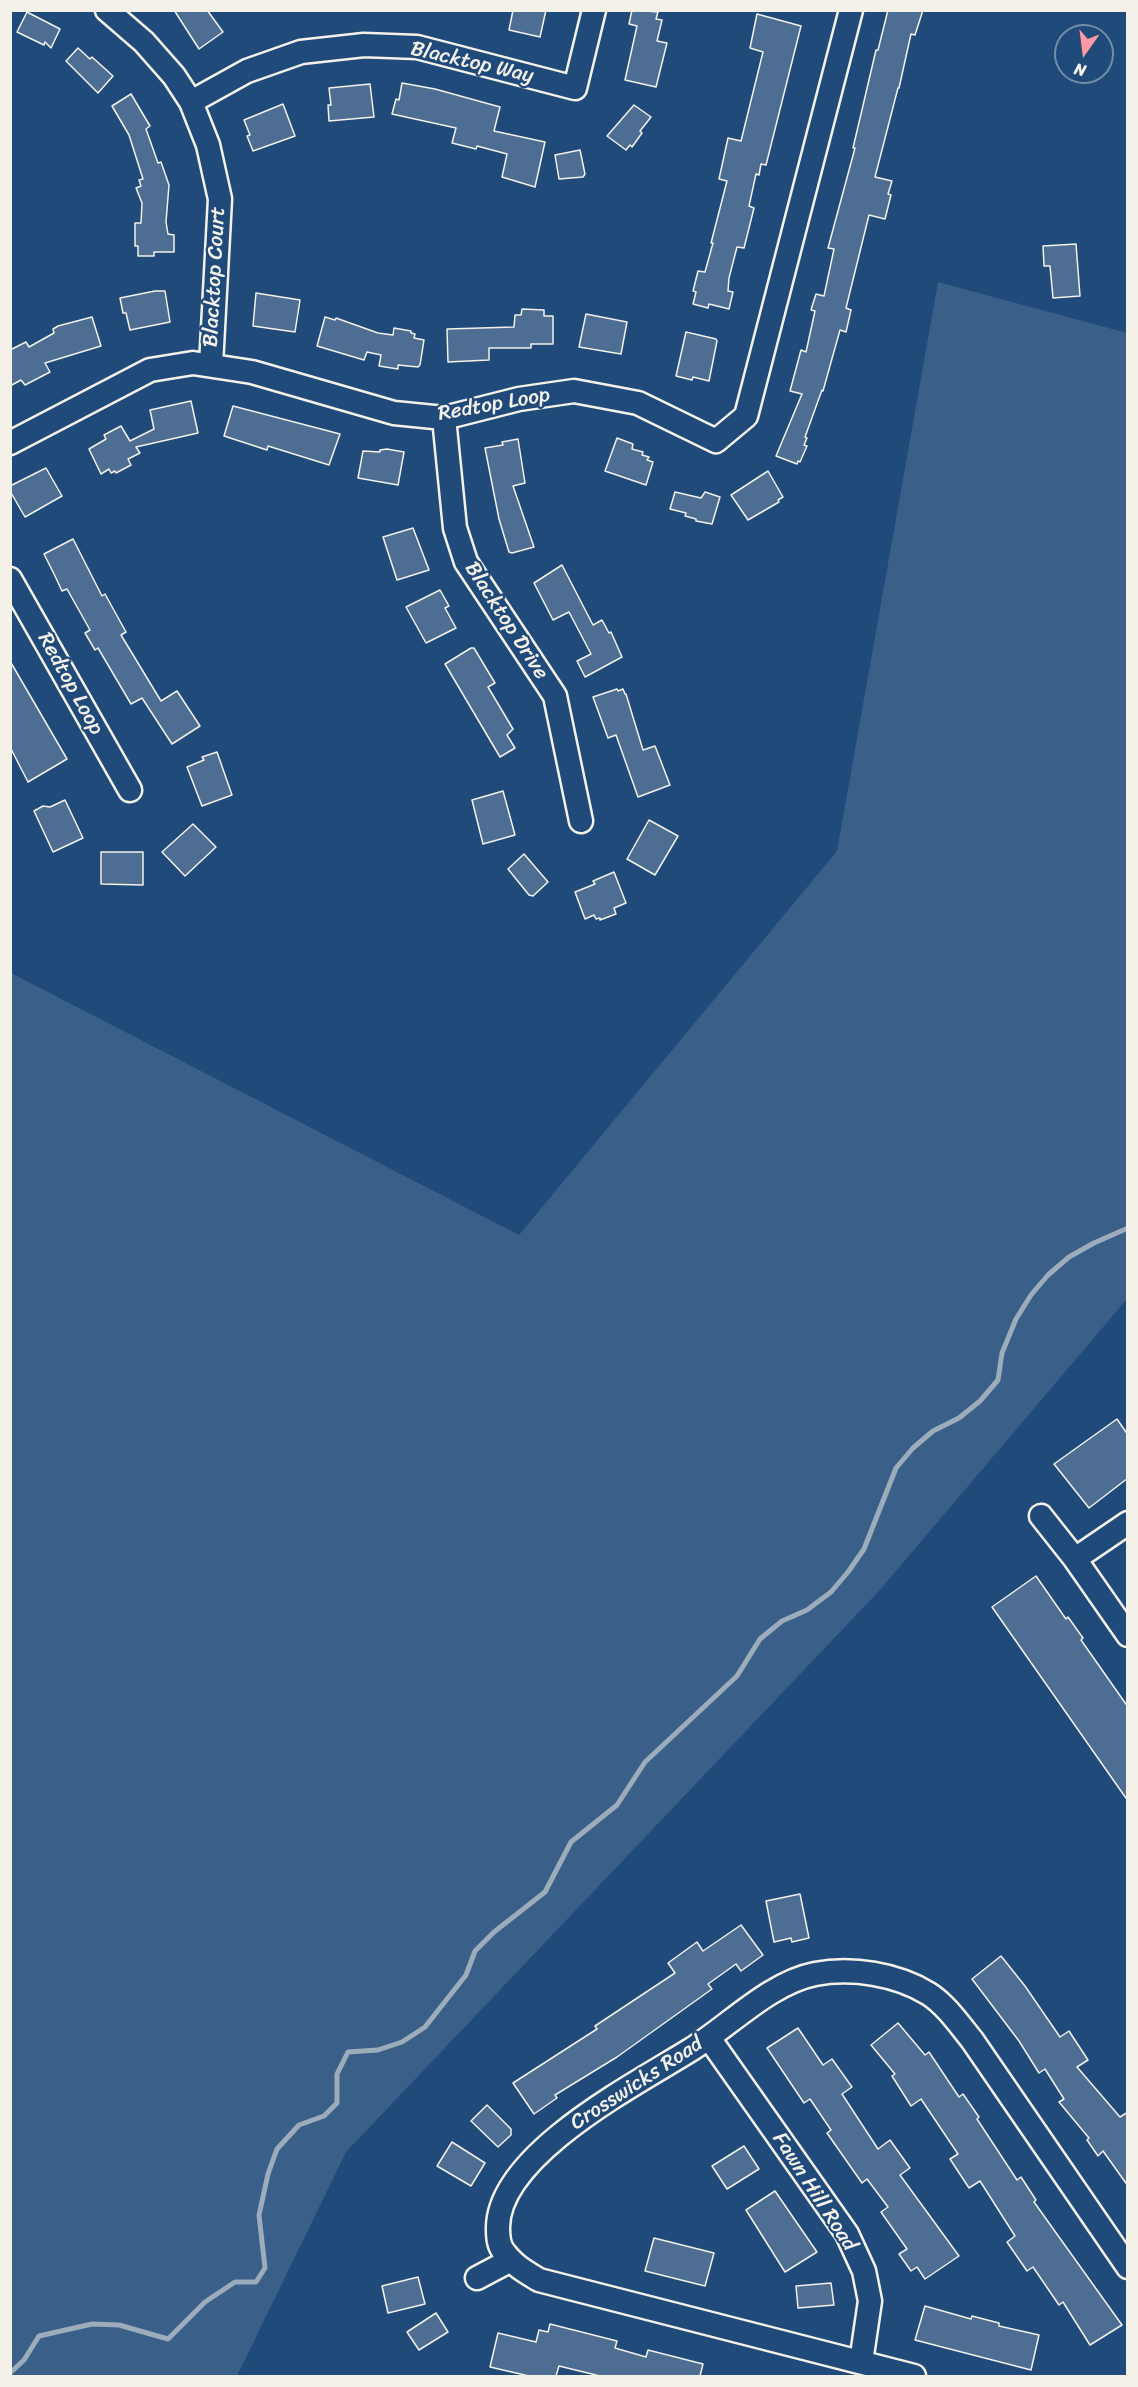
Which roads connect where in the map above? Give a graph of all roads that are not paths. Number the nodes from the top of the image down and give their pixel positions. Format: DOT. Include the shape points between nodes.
graph roads {
  1 [pos="107,10"];
  2 [pos="594,10"];
  3 [pos="851,10"];
  4 [pos="191,102"];
  5 [pos="211,365"];
  6 [pos="444,418"];
  7 [pos="10,443"];
  8 [pos="10,579"];
  9 [pos="130,790"];
  10 [pos="581,821"];
  11 [pos="1041,1516"];
  12 [pos="1128,1523"];
  13 [pos="1075,1559"];
  14 [pos="1128,1635"];
  15 [pos="709,2038"];
  16 [pos="511,2260"];
  17 [pos="1128,2267"];
  18 [pos="477,2278"];
  19 [pos="861,2362"];
  20 [pos="914,2376"];
  1 -- 4 [label="street, Blacktop Court" via="144,42"];
  2 -- 4 [label="street, Blacktop Way" via="575,88 417,47 364,45 301,52 247,71"];
  3 -- 6 [label="street, Redtop Loop" via="746,416 716,441 638,404 574,391 519,399"];
  4 -- 5 [label="street, Blacktop Court" via="208,145 220,199"];
  5 -- 6 [label="street, Redtop Loop" via="252,372 394,413"];
  5 -- 7 [label="street, Redtop Loop" via="193,363 150,370"];
  6 -- 10 [label="street, Blacktop Drive" via="455,528 466,562 555,696"];
  8 -- 9 [label="street, Redtop Loop"];
  11 -- 13 [label="street"];
  12 -- 13 [label="street"];
  13 -- 14 [label="street"];
  15 -- 16 [label="street, Crosswicks Road" via="568,2127 531,2160 502,2202 498,2220 498,2239"];
  15 -- 17 [label="street, Crosswicks Road" via="782,1985 815,1974 881,1975 930,1995 972,2040"];
  15 -- 19 [label="street, Fawn Hill Road" via="847,2234 864,2271 870,2301"];
  16 -- 18 [label="street"];
  16 -- 19 [label="street, Crosswicks Road" via="539,2280"];
  19 -- 20 [label="street, Crosswicks Road"];
}
